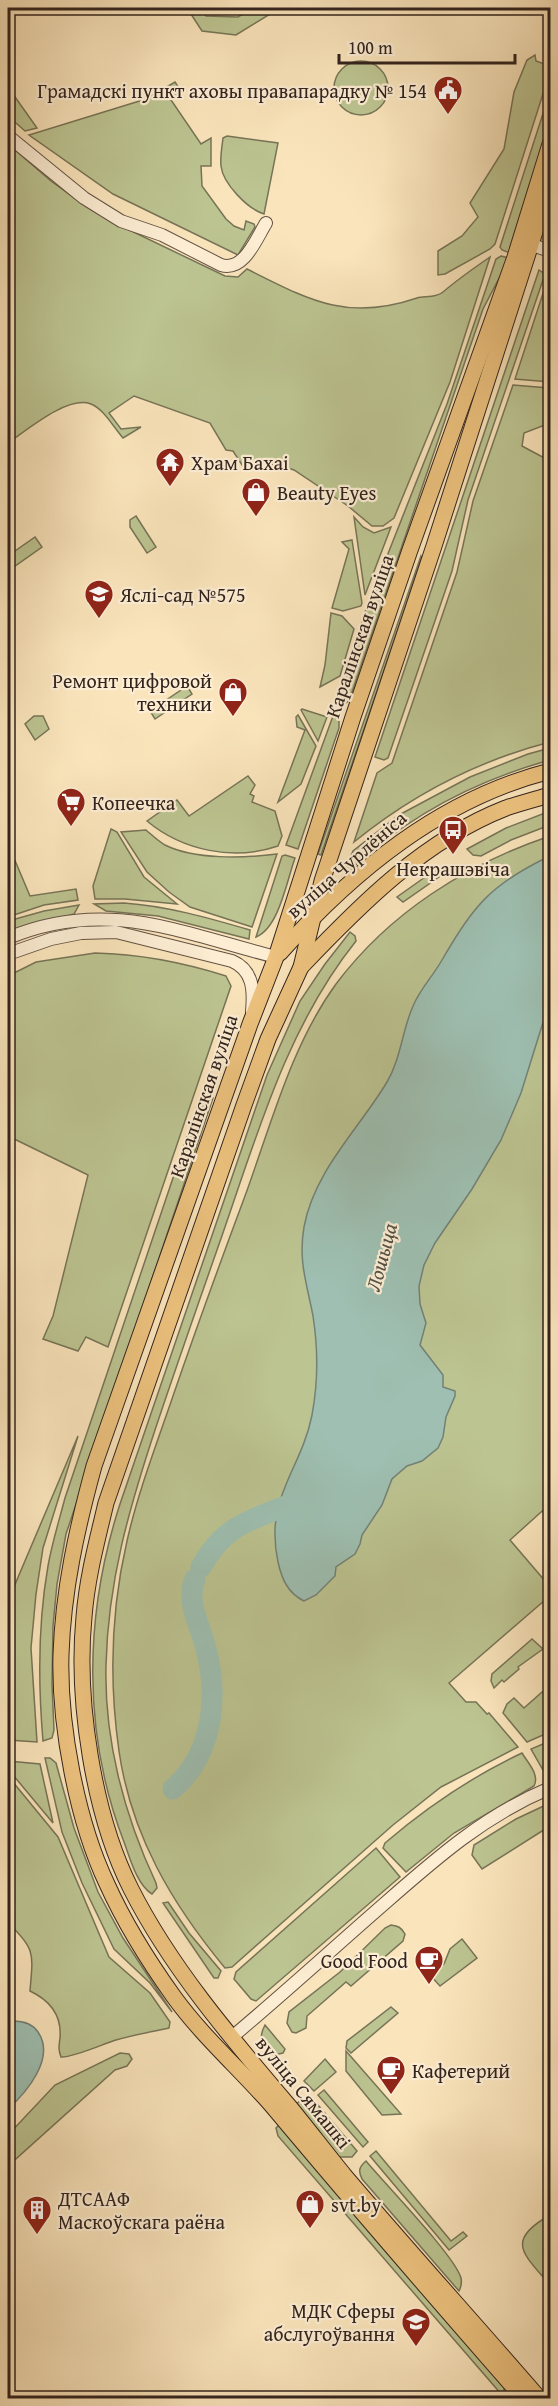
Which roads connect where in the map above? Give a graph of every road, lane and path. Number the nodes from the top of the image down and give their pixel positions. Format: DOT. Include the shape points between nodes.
graph roads {
  1 [pos="8,136"];
  2 [pos="550,144"];
  3 [pos="550,185"];
  4 [pos="266,223"];
  5 [pos="526,244"];
  6 [pos="550,250"];
  7 [pos="430,492"];
  8 [pos="449,498"];
  9 [pos="550,771"];
  10 [pos="550,795"];
  11 [pos="322,881"];
  12 [pos="340,893"];
  13 [pos="312,918"];
  14 [pos="8,938"];
  15 [pos="8,954"];
  16 [pos="276,957"];
  17 [pos="301,967"];
  18 [pos="250,1024"];
  19 [pos="142,1335"];
  20 [pos="162,1343"];
  21 [pos="550,1788"];
  22 [pos="232,2037"];
  23 [pos="219,2048"];
  24 [pos="523,2398"];
  25 [pos="538,2398"];
  1 -- 4 [label="street" via="84,198 121,221 162,235 221,265 228,267 242,260"];
  2 -- 5 [label="main road, Каралінская вуліца"];
  3 -- 5 [label="main road, Каралінская вуліца"];
  5 -- 6 [label="street"];
  5 -- 7 [label="main road, Каралінская вуліца"];
  5 -- 8 [label="main road, Каралінская вуліца"];
  7 -- 8 [label="main road"];
  7 -- 16 [label="main road, Каралінская вуліца"];
  8 -- 11 [label="main road, Каралінская вуліца"];
  9 -- 12 [label="main road, вуліца Чурлёніса" via="485,793 436,818 387,851"];
  10 -- 17 [label="main road, вуліца Чурлёніса" via="506,808 424,855 368,898"];
  11 -- 12 [label="main road" via="329,894"];
  11 -- 13 [label="main road, Каралінская вуліца"];
  12 -- 13 [label="main road, вуліца Чурлёніса"];
  13 -- 16 [label="main road, вуліца Чурлёніса"];
  13 -- 17 [label="main road, Каралінская вуліца"];
  14 -- 16 [label="street" via="86,918 123,920 157,924"];
  15 -- 18 [label="street" via="51,939 116,932 231,961 241,965 251,981"];
  16 -- 17 [label="main road"];
  16 -- 18 [label="main road, Каралінская вуліца"];
  17 -- 20 [label="main road, Каралінская вуліца" via="268,1039"];
  18 -- 19 [label="main road, Каралінская вуліца"];
  19 -- 20 [label="main road" via="150,1345"];
  19 -- 23 [label="main road, Каралінская вуліца" via="94,1466 78,1525 64,1610 63,1708 77,1790 106,1883 164,1982"];
  20 -- 22 [label="main road, Каралінская вуліца" via="106,1503 92,1561 84,1617 82,1683 93,1772 122,1868 141,1907 186,1977"];
  21 -- 22 [label="street, вуліца Сямашкі" via="514,1805 439,1855"];
  22 -- 23 [label="main road"];
  22 -- 25 [label="main road, вуліца Сямашкі" via="344,2175"];
  23 -- 24 [label="main road, вуліца Сямашкі"];
}
